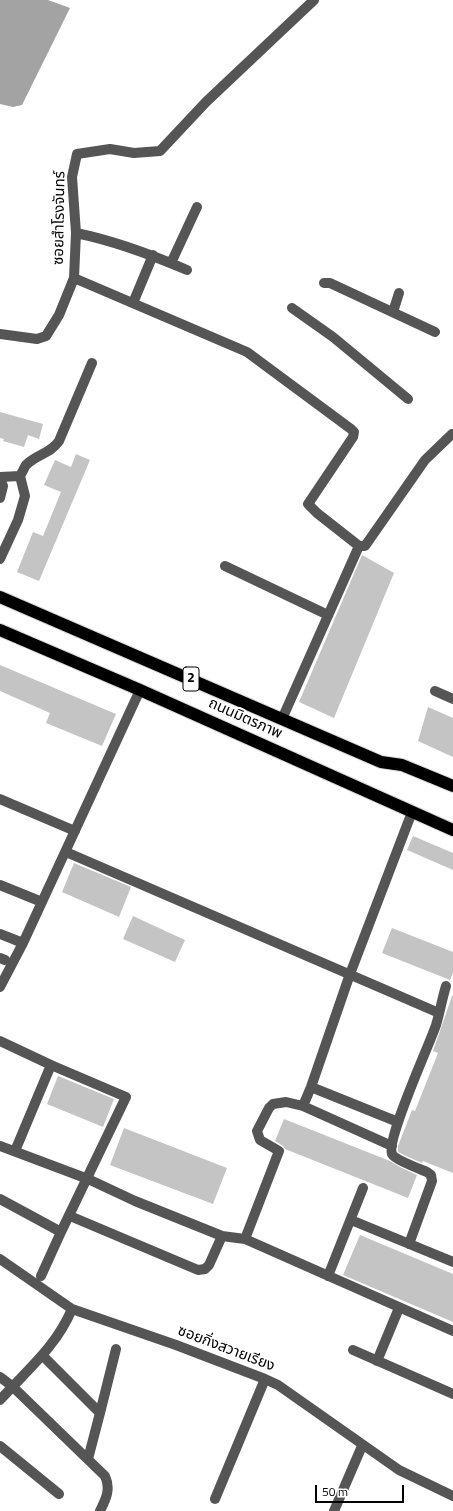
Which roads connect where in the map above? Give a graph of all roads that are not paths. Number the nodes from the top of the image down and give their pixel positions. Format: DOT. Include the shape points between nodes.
graph roads {
  1 [pos="314,0"];
  2 [pos="197,207"];
  3 [pos="76,233"];
  4 [pos="153,255"];
  5 [pos="171,263"];
  6 [pos="187,270"];
  7 [pos="74,278"];
  8 [pos="324,283"];
  9 [pos="399,293"];
  10 [pos="133,303"];
  11 [pos="292,308"];
  12 [pos="393,312"];
  13 [pos="435,332"];
  14 [pos="0,334"];
  15 [pos="92,363"];
  16 [pos="408,399"];
  17 [pos="452,434"];
  18 [pos="20,476"];
  19 [pos="0,478"];
  20 [pos="0,498"];
  21 [pos="359,546"];
  22 [pos="1,555"];
  23 [pos="225,566"];
  24 [pos="0,597"];
  25 [pos="328,615"];
  26 [pos="0,630"];
  27 [pos="140,690"];
  28 [pos="435,692"];
  29 [pos="453,699"];
  30 [pos="282,719"];
  31 [pos="453,786"];
  32 [pos="0,799"];
  33 [pos="412,812"];
  34 [pos="453,830"];
  35 [pos="75,832"];
  36 [pos="66,852"];
  37 [pos="0,885"];
  38 [pos="42,902"];
  39 [pos="0,934"];
  40 [pos="23,943"];
  41 [pos="350,974"];
  42 [pos="446,986"];
  43 [pos="0,987"];
  44 [pos="439,1013"];
  45 [pos="0,1041"];
  46 [pos="51,1065"];
  47 [pos="311,1087"];
  48 [pos="303,1106"];
  49 [pos="398,1122"];
  50 [pos="0,1146"];
  51 [pos="392,1146"];
  52 [pos="15,1151"];
  53 [pos="88,1179"];
  54 [pos="363,1188"];
  55 [pos="0,1199"];
  56 [pos="70,1216"];
  57 [pos="351,1220"];
  58 [pos="61,1232"];
  59 [pos="222,1236"];
  60 [pos="245,1239"];
  61 [pos="409,1244"];
  62 [pos="0,1259"];
  63 [pos="453,1262"];
  64 [pos="41,1276"];
  65 [pos="328,1276"];
  66 [pos="399,1308"];
  67 [pos="72,1309"];
  68 [pos="453,1331"];
  69 [pos="116,1349"];
  70 [pos="352,1350"];
  71 [pos="43,1356"];
  72 [pos="377,1361"];
  73 [pos="0,1378"];
  74 [pos="265,1378"];
  75 [pos="12,1386"];
  76 [pos="453,1394"];
  77 [pos="0,1400"];
  78 [pos="100,1413"];
  79 [pos="0,1446"];
  80 [pos="362,1446"];
  81 [pos="88,1459"];
  82 [pos="59,1494"];
  83 [pos="453,1496"];
  84 [pos="215,1499"];
  85 [pos="100,1511"];
  86 [pos="334,1511"];
  1 -- 3 [label="street, ซอยสำโรงจันทร์" via="206,102 160,151 134,153 110,149 77,154 72,176"];
  2 -- 5 [label="street"];
  3 -- 4 [label="street"];
  3 -- 7 [label="street, ซอยสำโรงจันทร์"];
  4 -- 5 [label="street"];
  4 -- 10 [label="street"];
  5 -- 6 [label="street"];
  7 -- 10 [label="street"];
  7 -- 14 [label="street, ซอยสำโรงจันทร์" via="46,336 37,339"];
  8 -- 12 [label="street" via="330,283"];
  9 -- 12 [label="street"];
  10 -- 21 [label="street" via="247,352 354,432 308,504"];
  11 -- 16 [label="street" via="333,337"];
  12 -- 13 [label="street"];
  15 -- 18 [label="street" via="54,448 25,466"];
  17 -- 21 [label="street" via="425,460 365,546"];
  18 -- 19 [label="street"];
  18 -- 22 [label="street" via="26,496"];
  19 -- 20 [label="street" via="3,486"];
  21 -- 25 [label="street"];
  23 -- 25 [label="street"];
  24 -- 30 [label="highway, ถนนมิตรภาพ / 2"];
  25 -- 30 [label="street"];
  26 -- 27 [label="highway, ถนนมิตรภาพ / 2"];
  27 -- 33 [label="highway, ถนนมิตรภาพ / 2"];
  27 -- 35 [label="street"];
  28 -- 29 [label="street"];
  30 -- 31 [label="highway, ถนนมิตรภาพ / 2" via="381,762 402,764"];
  32 -- 35 [label="street"];
  33 -- 34 [label="highway, ถนนมิตรภาพ / 2"];
  33 -- 41 [label="street"];
  35 -- 36 [label="street"];
  36 -- 38 [label="street"];
  36 -- 41 [label="street"];
  37 -- 38 [label="street"];
  38 -- 40 [label="street"];
  39 -- 40 [label="street"];
  40 -- 43 [label="street"];
  41 -- 44 [label="street"];
  41 -- 47 [label="street"];
  42 -- 44 [label="street"];
  44 -- 49 [label="street"];
  45 -- 46 [label="street"];
  46 -- 52 [label="street"];
  46 -- 53 [label="street" via="126,1097"];
  47 -- 48 [label="street"];
  47 -- 49 [label="street"];
  48 -- 51 [label="street"];
  48 -- 60 [label="street" via="286,1102 273,1104 258,1131 260,1140 279,1150"];
  49 -- 51 [label="street"];
  50 -- 52 [label="street"];
  51 -- 61 [label="street" via="395,1158 431,1175 432,1181"];
  52 -- 53 [label="street"];
  53 -- 56 [label="street"];
  53 -- 59 [label="street"];
  54 -- 57 [label="street"];
  55 -- 58 [label="street"];
  56 -- 58 [label="street"];
  56 -- 59 [label="street" via="198,1270 209,1265"];
  57 -- 61 [label="street"];
  57 -- 65 [label="street"];
  58 -- 64 [label="street"];
  59 -- 60 [label="street"];
  60 -- 65 [label="street"];
  61 -- 63 [label="street"];
  62 -- 67 [label="street, ซอยกิ่งสวายเรียง"];
  65 -- 66 [label="street"];
  66 -- 68 [label="street"];
  66 -- 72 [label="street"];
  67 -- 71 [label="street" via="62,1331"];
  67 -- 74 [label="street, ซอยกิ่งสวายเรียง"];
  69 -- 78 [label="street"];
  70 -- 72 [label="street"];
  71 -- 75 [label="street"];
  71 -- 78 [label="street"];
  72 -- 76 [label="street"];
  73 -- 75 [label="street"];
  74 -- 80 [label="street, ซอยกิ่งสวายเรียง"];
  74 -- 84 [label="street"];
  75 -- 77 [label="street"];
  75 -- 81 [label="street"];
  78 -- 81 [label="street"];
  79 -- 82 [label="street"];
  80 -- 83 [label="street, ซอยกิ่งสวายเรียง" via="399,1470"];
  80 -- 86 [label="street"];
  81 -- 85 [label="street" via="108,1482 108,1496"];
}
